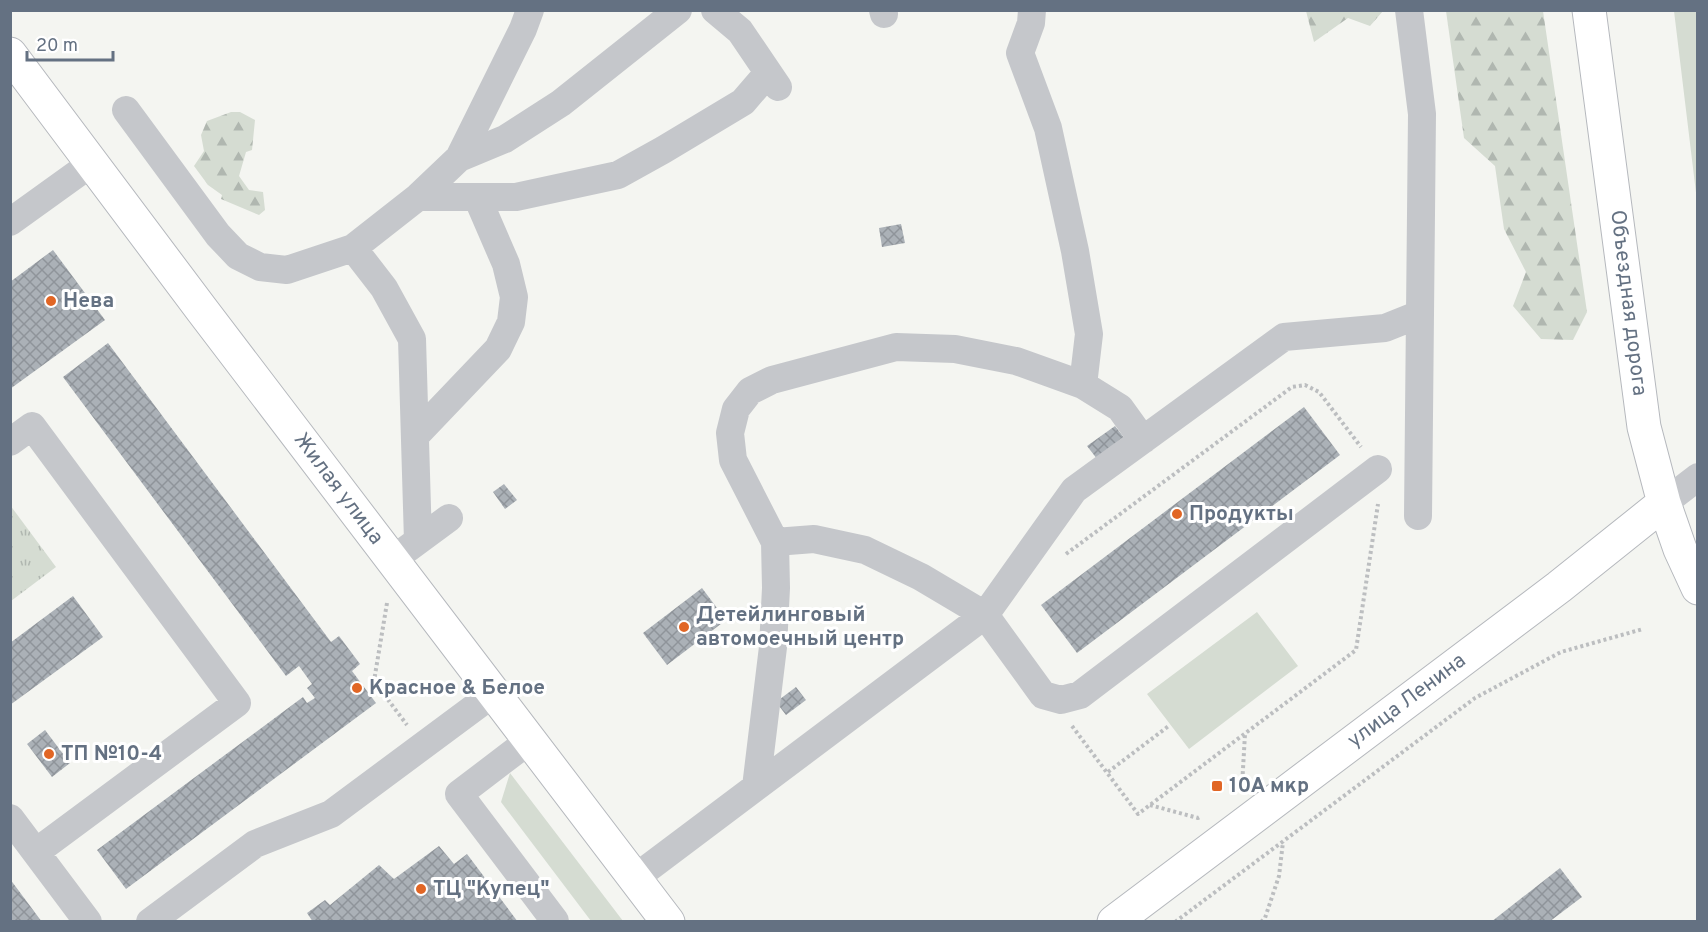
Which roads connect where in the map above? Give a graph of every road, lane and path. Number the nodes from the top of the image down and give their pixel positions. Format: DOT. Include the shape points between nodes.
graph roads {
  1 [pos="530,10"];
  2 [pos="678,10"];
  3 [pos="715,10"];
  4 [pos="1032,10"];
  5 [pos="1409,10"];
  6 [pos="1589,10"];
  7 [pos="10,54"];
  8 [pos="126,110"];
  9 [pos="459,158"];
  10 [pos="92,162"];
  11 [pos="418,197"];
  12 [pos="477,197"];
  13 [pos="26,214"];
  14 [pos="353,248"];
  15 [pos="1420,315"];
  16 [pos="1083,385"];
  17 [pos="415,436"];
  18 [pos="1143,440"];
  19 [pos="10,442"];
  20 [pos="1378,470"];
  21 [pos="1698,477"];
  22 [pos="1664,503"];
  23 [pos="1418,516"];
  24 [pos="448,518"];
  25 [pos="775,542"];
  26 [pos="405,550"];
  27 [pos="1063,556"];
  28 [pos="1698,588"];
  29 [pos="388,603"];
  30 [pos="985,615"];
  31 [pos="1643,629"];
  32 [pos="494,693"];
  33 [pos="1050,697"];
  34 [pos="1170,724"];
  35 [pos="1245,733"];
  36 [pos="530,740"];
  37 [pos="422,747"];
  38 [pos="1108,772"];
  39 [pos="756,787"];
  40 [pos="1234,792"];
  41 [pos="1150,805"];
  42 [pos="1207,812"];
  43 [pos="10,818"];
  44 [pos="1283,841"];
  45 [pos="36,852"];
  46 [pos="635,878"];
  47 [pos="88,921"];
  48 [pos="150,921"];
  49 [pos="555,921"];
  50 [pos="668,921"];
  51 [pos="1114,921"];
  52 [pos="1175,921"];
  53 [pos="1261,921"];
  1 -- 9 [label="street"];
  2 -- 9 [label="street" via="561,103 506,139"];
  3 -- 12 [label="street" via="740,31 774,81 618,175 516,197"];
  4 -- 16 [label="street" via="1020,53 1048,128 1075,251 1089,334"];
  5 -- 15 [label="street" via="1422,114"];
  6 -- 22 [label="main road, Объездная дорога" via="1644,427"];
  7 -- 10 [label="main road, Жилая улица"];
  8 -- 14 [label="street" via="218,235 238,256 260,267 287,270"];
  9 -- 11 [label="street"];
  10 -- 13 [label="street"];
  10 -- 26 [label="main road, Жилая улица"];
  11 -- 12 [label="street"];
  11 -- 14 [label="street"];
  12 -- 17 [label="street" via="506,264 514,297 511,322 498,350"];
  14 -- 17 [label="street" via="384,288 412,339"];
  15 -- 18 [label="street" via="1385,328 1284,338"];
  15 -- 23 [label="street"];
  16 -- 18 [label="street" via="1120,408"];
  16 -- 25 [label="street" via="1006,359 955,349 896,347 772,380 750,391 736,409 730,433 733,460"];
  17 -- 26 [label="street"];
  18 -- 30 [label="street" via="1074,490"];
  19 -- 45 [label="street" via="32,426 237,704"];
  20 -- 27 [label="path" via="1318,392 1305,385 1292,387"];
  20 -- 33 [label="street" via="1080,695 1061,700"];
  20 -- 35 [label="path" via="1383,477 1356,650"];
  21 -- 22 [label="street, улица Ленина"];
  22 -- 28 [label="main road, Объездная дорога"];
  22 -- 51 [label="main road, улица Ленина" via="1559,587"];
  24 -- 26 [label="street"];
  25 -- 30 [label="street" via="814,539 865,550"];
  25 -- 39 [label="street" via="773,647"];
  26 -- 32 [label="main road, Жилая улица"];
  29 -- 37 [label="path" via="374,681"];
  30 -- 33 [label="street" via="1043,695"];
  30 -- 39 [label="street"];
  31 -- 44 [label="path" via="1561,652 1475,698"];
  32 -- 36 [label="main road, Жилая улица"];
  32 -- 37 [label="street"];
  33 -- 38 [label="path"];
  34 -- 38 [label="path"];
  35 -- 40 [label="path" via="1243,786"];
  35 -- 41 [label="path"];
  36 -- 46 [label="main road, Жилая улица"];
  36 -- 49 [label="street" via="459,794"];
  37 -- 48 [label="street" via="331,814 255,844"];
  38 -- 41 [label="path" via="1138,814"];
  39 -- 46 [label="street"];
  41 -- 42 [label="path" via="1198,818"];
  43 -- 45 [label="street"];
  44 -- 52 [label="path"];
  44 -- 53 [label="path" via="1279,876"];
  45 -- 47 [label="street"];
  46 -- 50 [label="main road, Жилая улица"];
}
